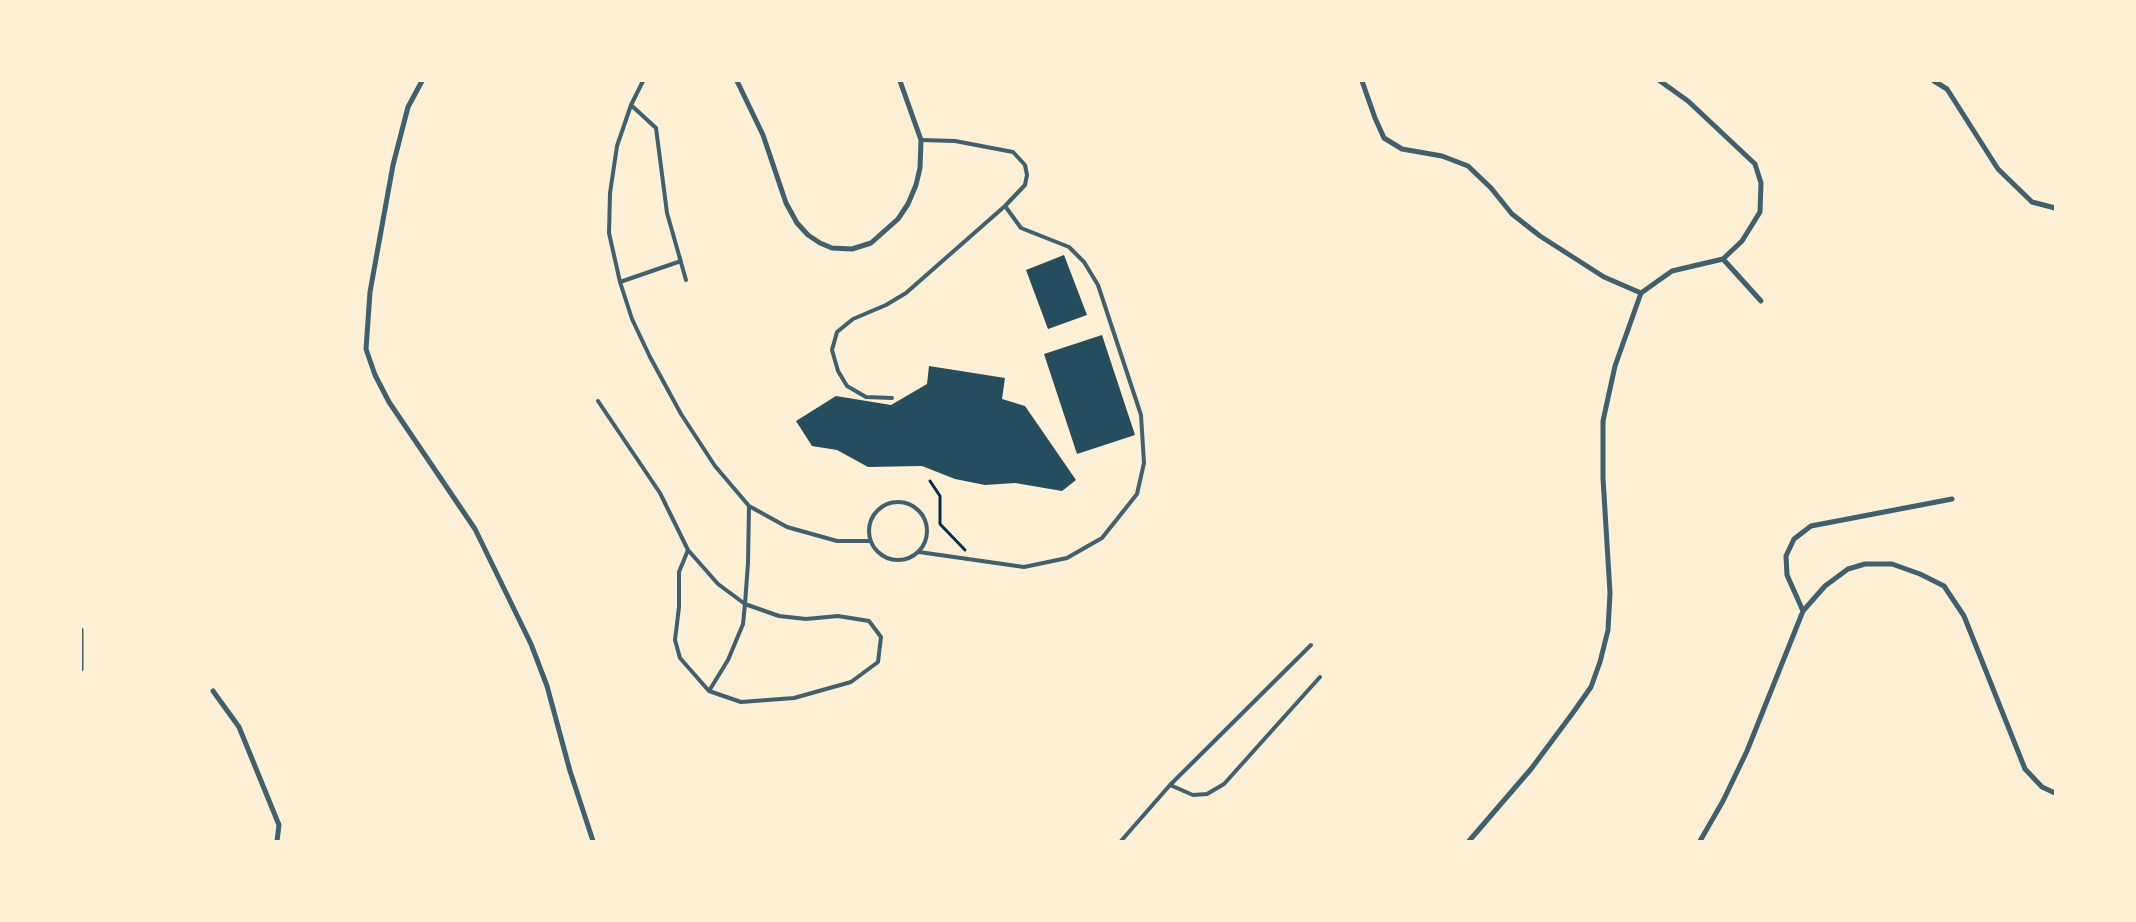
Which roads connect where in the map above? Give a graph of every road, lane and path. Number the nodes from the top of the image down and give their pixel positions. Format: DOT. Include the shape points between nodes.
graph roads {
  1 [pos="422,81"];
  2 [pos="643,81"];
  3 [pos="737,81"];
  4 [pos="900,81"];
  5 [pos="1362,81"];
  6 [pos="1660,81"];
  7 [pos="1934,81"];
  8 [pos="631,105"];
  9 [pos="921,140"];
  10 [pos="1005,206"];
  11 [pos="2055,208"];
  12 [pos="1723,259"];
  13 [pos="681,261"];
  14 [pos="686,280"];
  15 [pos="620,282"];
  16 [pos="1641,293"];
  17 [pos="1761,301"];
  18 [pos="892,398"];
  19 [pos="598,401"];
  20 [pos="930,481"];
  21 [pos="1952,499"];
  22 [pos="749,506"];
  23 [pos="871,541"];
  24 [pos="688,550"];
  25 [pos="919,552"];
  26 [pos="976,561"];
  27 [pos="745,604"];
  28 [pos="1803,611"];
  29 [pos="82,632"];
  30 [pos="1312,645"];
  31 [pos="81,669"];
  32 [pos="1320,677"];
  33 [pos="214,691"];
  34 [pos="709,691"];
  35 [pos="1170,785"];
  36 [pos="2055,792"];
  37 [pos="589,829"];
  38 [pos="276,841"];
  39 [pos="589,841"];
  40 [pos="593,841"];
  41 [pos="1121,841"];
  42 [pos="1470,841"];
  43 [pos="1700,841"];
  1 -- 37 [label="street" via="408,107 393,165 370,292 366,349 389,402 475,529 531,644 547,686"];
  2 -- 8 [label="lane"];
  3 -- 9 [label="street" via="763,135 786,203 797,223 808,236 832,248 852,249 871,243 898,219 916,185"];
  4 -- 9 [label="street"];
  5 -- 16 [label="street" via="1384,138 1402,149 1442,156 1468,166 1512,214 1540,236 1604,277"];
  6 -- 12 [label="street" via="1688,101 1755,164 1761,183 1760,212 1742,241"];
  7 -- 11 [label="street" via="1947,89 1998,169 2032,202"];
  8 -- 13 [label="lane" via="656,128 668,213"];
  8 -- 15 [label="lane" via="617,146 610,193 609,233"];
  9 -- 10 [label="lane" via="955,141 1013,152 1025,165 1027,175 1025,185"];
  10 -- 18 [label="lane" via="906,293 853,319 836,332 832,350 846,386 866,397"];
  10 -- 26 [label="lane" via="1021,228 1069,247 1084,262 1098,285 1140,415 1144,463 1136,494 1102,538 1067,558 1024,568"];
  12 -- 16 [label="street" via="1672,271"];
  12 -- 17 [label="street"];
  13 -- 14 [label="lane"];
  13 -- 15 [label="lane"];
  15 -- 22 [label="lane" via="632,319 681,414 715,466"];
  16 -- 42 [label="street" via="1614,366 1604,421 1604,496 1610,593 1608,630 1600,662 1591,687 1572,714 1531,770"];
  19 -- 24 [label="lane" via="660,493"];
  20 -- 26 [label="path" via="940,496 940,524"];
  21 -- 28 [label="street" via="1811,526 1794,539 1786,556 1787,575"];
  22 -- 23 [label="lane" via="787,527 837,541"];
  22 -- 27 [label="lane"];
  23 -- 25 [label="lane" via="876,550 894,560 904,560"];
  23 -- 25 [label="lane" via="869,531 877,511 890,503 904,502 920,511 926,521 926,540"];
  24 -- 27 [label="lane" via="718,584"];
  24 -- 34 [label="lane" via="679,572 676,640 680,658"];
  25 -- 26 [label="lane"];
  27 -- 34 [label="lane" via="742,624 728,660"];
  27 -- 34 [label="lane" via="779,616 806,619 838,616 869,621 882,637 878,662 852,682 794,698 741,702"];
  28 -- 36 [label="street" via="1825,586 1848,569 1865,564 1892,564 1944,586 1964,616 2025,769 2042,787"];
  28 -- 43 [label="street" via="1747,751"];
  29 -- 31 [label="street"];
  30 -- 35 [label="lane"];
  32 -- 35 [label="lane" via="1224,784 1207,794 1192,795"];
  33 -- 38 [label="street" via="239,727 279,825"];
  35 -- 41 [label="lane"];
  37 -- 39 [label="street"];
  37 -- 40 [label="street"];
}
